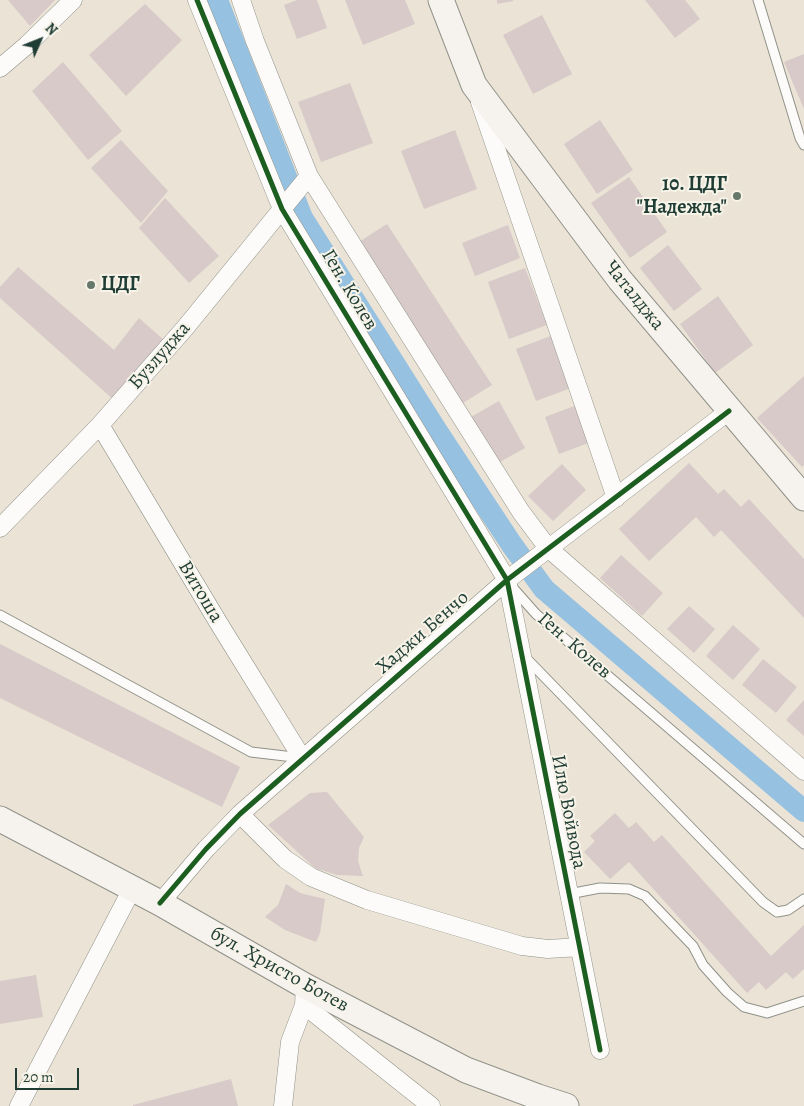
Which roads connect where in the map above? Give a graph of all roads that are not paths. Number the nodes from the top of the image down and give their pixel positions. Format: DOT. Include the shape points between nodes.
graph roads {
  1 [pos="72,0"];
  2 [pos="197,0"];
  3 [pos="241,0"];
  4 [pos="758,0"];
  5 [pos="443,2"];
  6 [pos="0,68"];
  7 [pos="474,85"];
  8 [pos="804,145"];
  9 [pos="306,180"];
  10 [pos="284,206"];
  11 [pos="729,411"];
  12 [pos="100,425"];
  13 [pos="616,498"];
  14 [pos="804,498"];
  15 [pos="0,528"];
  16 [pos="542,553"];
  17 [pos="513,575"];
  18 [pos="0,615"];
  19 [pos="522,654"];
  20 [pos="302,758"];
  21 [pos="804,771"];
  22 [pos="240,814"];
  23 [pos="0,819"];
  24 [pos="804,844"];
  25 [pos="132,889"];
  26 [pos="569,894"];
  27 [pos="804,899"];
  28 [pos="160,903"];
  29 [pos="580,947"];
  30 [pos="304,996"];
  31 [pos="804,1001"];
  32 [pos="600,1050"];
  33 [pos="19,1106"];
  34 [pos="283,1106"];
  35 [pos="431,1106"];
  36 [pos="566,1106"];
  1 -- 6 [label="street" via="27,46"];
  2 -- 10 [label="street, Ген. Колев"];
  3 -- 9 [label="street, Ген. Колев"];
  4 -- 8 [label="lane"];
  5 -- 7 [label="main road, Чаталджа"];
  7 -- 11 [label="main road, Чаталджа" via="620,280"];
  7 -- 13 [label="street, Чаталджа"];
  9 -- 10 [label="street, Бузлуджа"];
  9 -- 16 [label="street, Ген. Колев" via="521,512"];
  10 -- 12 [label="street, Бузлуджа" via="185,328"];
  10 -- 17 [label="street, Ген. Колев"];
  11 -- 13 [label="street, Хаджи Бенчо"];
  11 -- 14 [label="main road, Чаталджа"];
  12 -- 15 [label="street, Бузлуджа"];
  12 -- 20 [label="street, Витоша"];
  13 -- 16 [label="street, Хаджи Бенчо"];
  16 -- 17 [label="street, Хаджи Бенчо"];
  16 -- 21 [label="street, Ген. Колев"];
  17 -- 19 [label="street, Илю Войвода"];
  17 -- 20 [label="street, Хаджи Бенчо"];
  17 -- 24 [label="lane, Ген. Колев" via="520,598 536,614"];
  18 -- 20 [label="lane" via="251,752"];
  19 -- 26 [label="street, Илю Войвода"];
  19 -- 27 [label="lane" via="763,902 777,912 788,910"];
  20 -- 22 [label="street, Хаджи Бенчо"];
  22 -- 28 [label="street, Хаджи Бенчо"];
  22 -- 29 [label="street" via="285,859 311,877 338,889 522,946 548,949"];
  23 -- 25 [label="main road, бул. Христо Ботев"];
  25 -- 28 [label="main road, бул. Христо Ботев"];
  25 -- 33 [label="street"];
  26 -- 29 [label="street, Илю Войвода"];
  26 -- 31 [label="lane" via="600,888 629,889 645,896 693,946 703,965 727,992 744,1007 767,1013"];
  28 -- 30 [label="main road, бул. Христо Ботев"];
  29 -- 32 [label="street, Илю Войвода"];
  30 -- 34 [label="street" via="290,1042"];
  30 -- 35 [label="street"];
  30 -- 36 [label="main road, бул. Христо Ботев" via="466,1070"];
}
